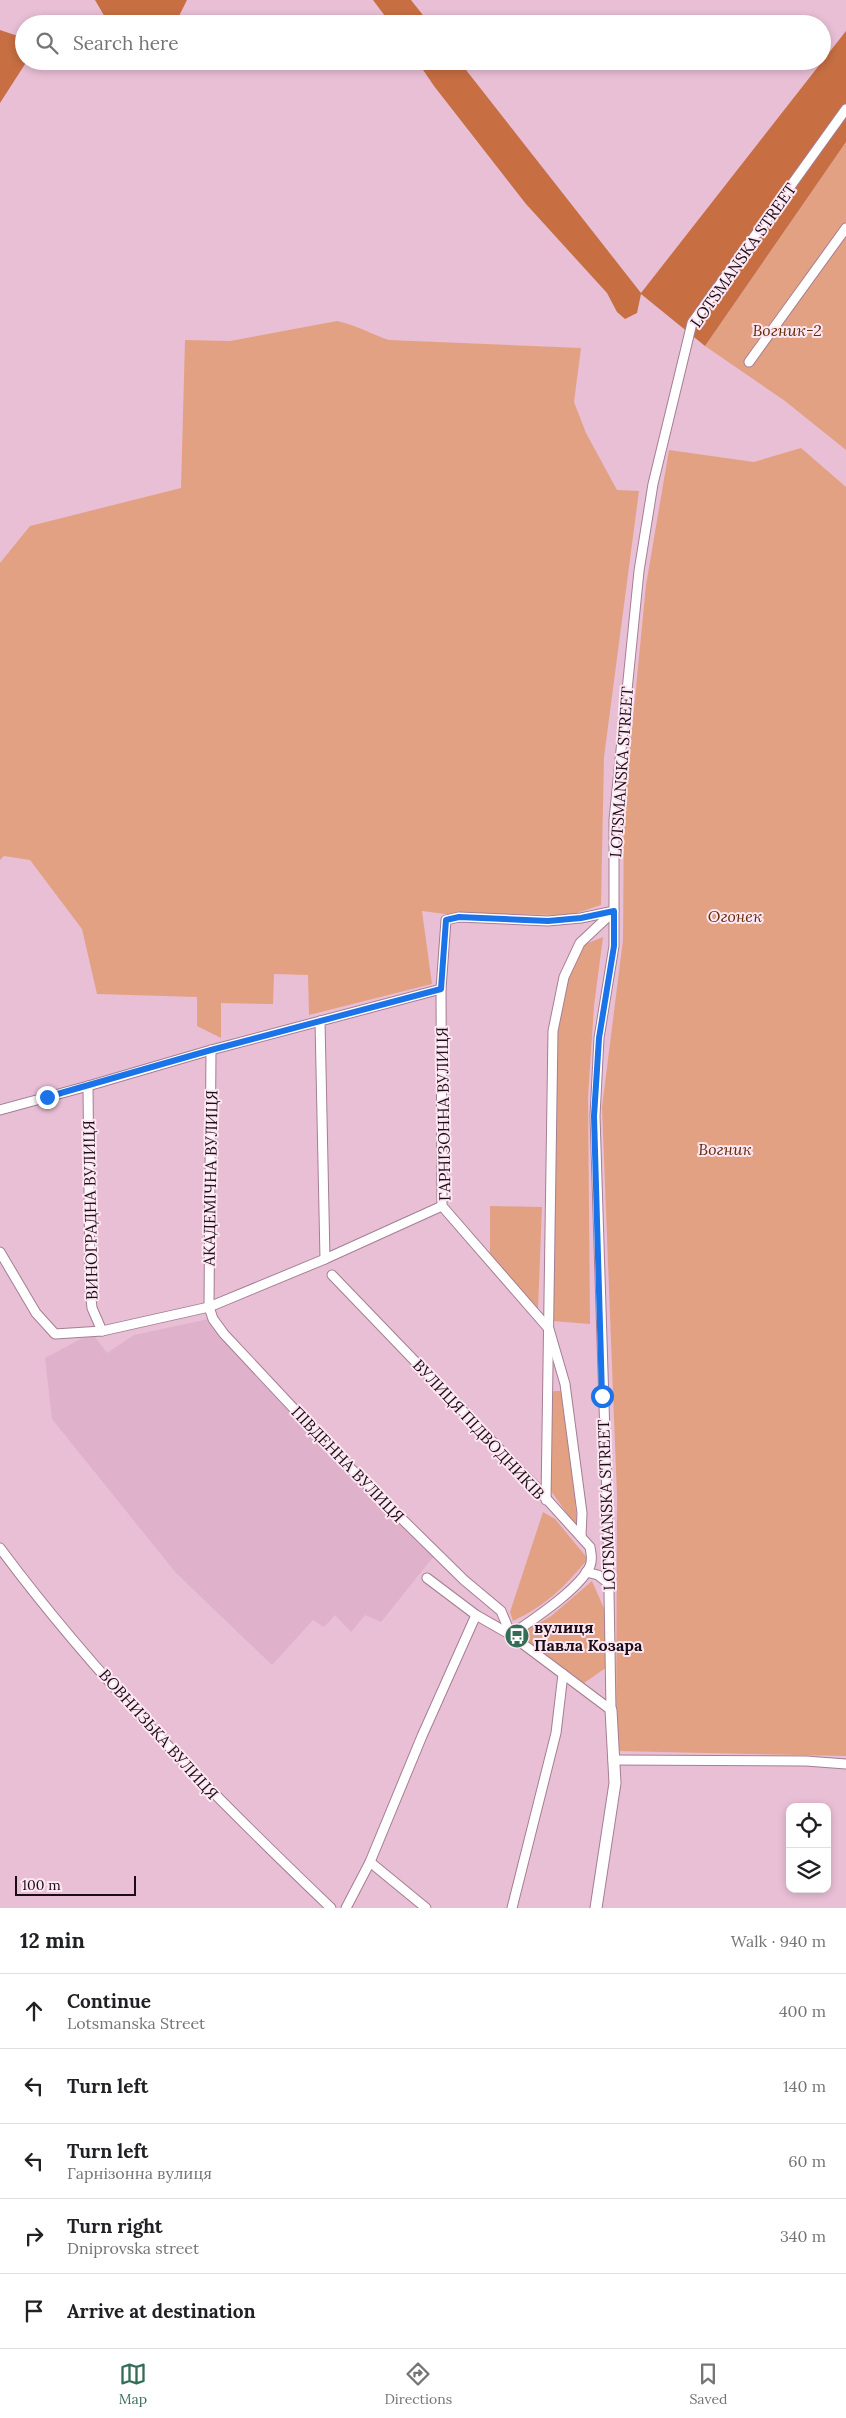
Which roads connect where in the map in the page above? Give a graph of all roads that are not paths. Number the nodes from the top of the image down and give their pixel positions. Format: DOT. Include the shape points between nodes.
graph roads {
  1 [pos="846,109"];
  2 [pos="846,228"];
  3 [pos="749,362"];
  4 [pos="614,911"];
  5 [pos="441,989"];
  6 [pos="320,1021"];
  7 [pos="211,1050"];
  8 [pos="88,1086"];
  9 [pos="0,1110"];
  10 [pos="442,1206"];
  11 [pos="0,1252"];
  12 [pos="325,1259"];
  13 [pos="332,1275"];
  14 [pos="208,1307"];
  15 [pos="549,1329"];
  16 [pos="102,1331"];
  17 [pos="546,1500"];
  18 [pos="581,1536"];
  19 [pos="0,1548"];
  20 [pos="586,1572"];
  21 [pos="427,1578"];
  22 [pos="608,1583"];
  23 [pos="476,1616"];
  24 [pos="511,1635"];
  25 [pos="563,1674"];
  26 [pos="611,1710"];
  27 [pos="613,1760"];
  28 [pos="846,1764"];
  29 [pos="370,1862"];
  30 [pos="331,1908"];
  31 [pos="346,1908"];
  32 [pos="426,1908"];
  33 [pos="512,1908"];
  34 [pos="596,1908"];
  1 -- 4 [label="street, LOTSMANSKA STREET" via="692,323 653,484 639,571 614,820"];
  2 -- 3 [label="street"];
  4 -- 5 [label="street, ГАРНІЗОННА ВУЛИЦЯ" via="548,921 459,917 446,920"];
  4 -- 15 [label="street" via="580,943 564,977 553,1031"];
  4 -- 22 [label="street, LOTSMANSKA STREET" via="614,946 599,1038 594,1116"];
  5 -- 6 [label="street"];
  5 -- 10 [label="street, ГАРНІЗОННА ВУЛИЦЯ"];
  6 -- 7 [label="street"];
  6 -- 12 [label="street"];
  7 -- 8 [label="street"];
  7 -- 14 [label="street, АКАДЕМІЧНА ВУЛИЦЯ"];
  8 -- 9 [label="street"];
  8 -- 16 [label="street, ВИНОГРАДНА ВУЛИЦЯ" via="90,1288 92,1308"];
  10 -- 12 [label="street"];
  10 -- 15 [label="street, ГАРНІЗОННА ВУЛИЦЯ"];
  11 -- 16 [label="street" via="36,1313 55,1334"];
  12 -- 14 [label="street"];
  13 -- 17 [label="street, ВУЛИЦЯ ПІДВОДНИКІВ"];
  14 -- 16 [label="street"];
  14 -- 24 [label="street, ПІВДЕННА ВУЛИЦЯ" via="224,1334 340,1458 464,1580 501,1611"];
  15 -- 17 [label="street"];
  15 -- 18 [label="street" via="565,1384 582,1513"];
  17 -- 18 [label="street, ВУЛИЦЯ ПІДВОДНИКІВ"];
  18 -- 20 [label="street, ВУЛИЦЯ ПІДВОДНИКІВ" via="590,1547 592,1556"];
  19 -- 30 [label="street, ВОВНИЗЬКА ВУЛИЦЯ" via="30,1589 136,1712 217,1799"];
  20 -- 22 [label="street" via="598,1575"];
  20 -- 24 [label="street" via="557,1601"];
  21 -- 23 [label="street"];
  22 -- 26 [label="street, LOTSMANSKA STREET"];
  23 -- 24 [label="street"];
  23 -- 29 [label="street"];
  24 -- 25 [label="street"];
  25 -- 26 [label="street"];
  25 -- 33 [label="street" via="556,1734"];
  26 -- 27 [label="street, LOTSMANSKA STREET"];
  27 -- 28 [label="street" via="806,1760"];
  27 -- 34 [label="street, LOTSMANSKA STREET" via="615,1783"];
  29 -- 31 [label="street"];
  29 -- 32 [label="street"];
}
